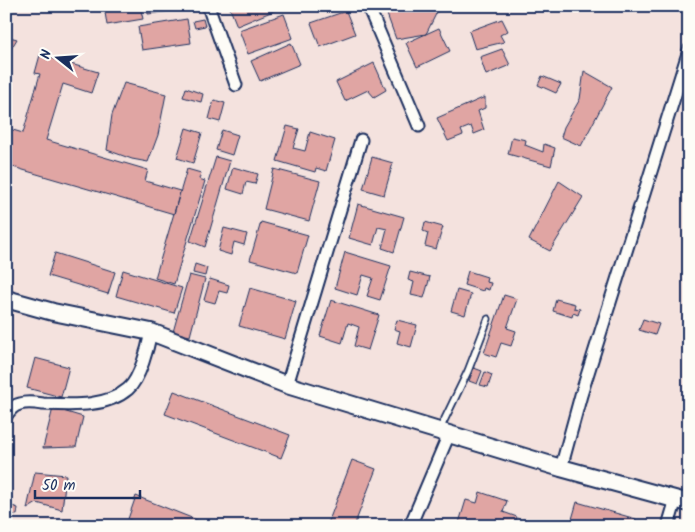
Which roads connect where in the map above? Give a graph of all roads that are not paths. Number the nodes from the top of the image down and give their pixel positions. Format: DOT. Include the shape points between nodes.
graph roads {
  1 [pos="208,6"];
  2 [pos="368,6"];
  3 [pos="689,50"];
  4 [pos="684,82"];
  5 [pos="236,86"];
  6 [pos="419,126"];
  7 [pos="361,140"];
  8 [pos="6,299"];
  9 [pos="488,319"];
  10 [pos="151,332"];
  11 [pos="287,385"];
  12 [pos="6,416"];
  13 [pos="444,432"];
  14 [pos="561,468"];
  15 [pos="682,501"];
  16 [pos="410,526"];
  17 [pos="668,526"];
  1 -- 5 [label="street"];
  2 -- 6 [label="street"];
  3 -- 4 [label="street"];
  4 -- 14 [label="street" via="581,395"];
  7 -- 11 [label="street"];
  8 -- 10 [label="street"];
  9 -- 13 [label="lane"];
  10 -- 11 [label="street"];
  10 -- 12 [label="street" via="145,359 129,388 94,403 20,404 9,410"];
  11 -- 13 [label="street"];
  13 -- 14 [label="street"];
  13 -- 16 [label="street"];
  14 -- 15 [label="street"];
  15 -- 17 [label="street"];
}
